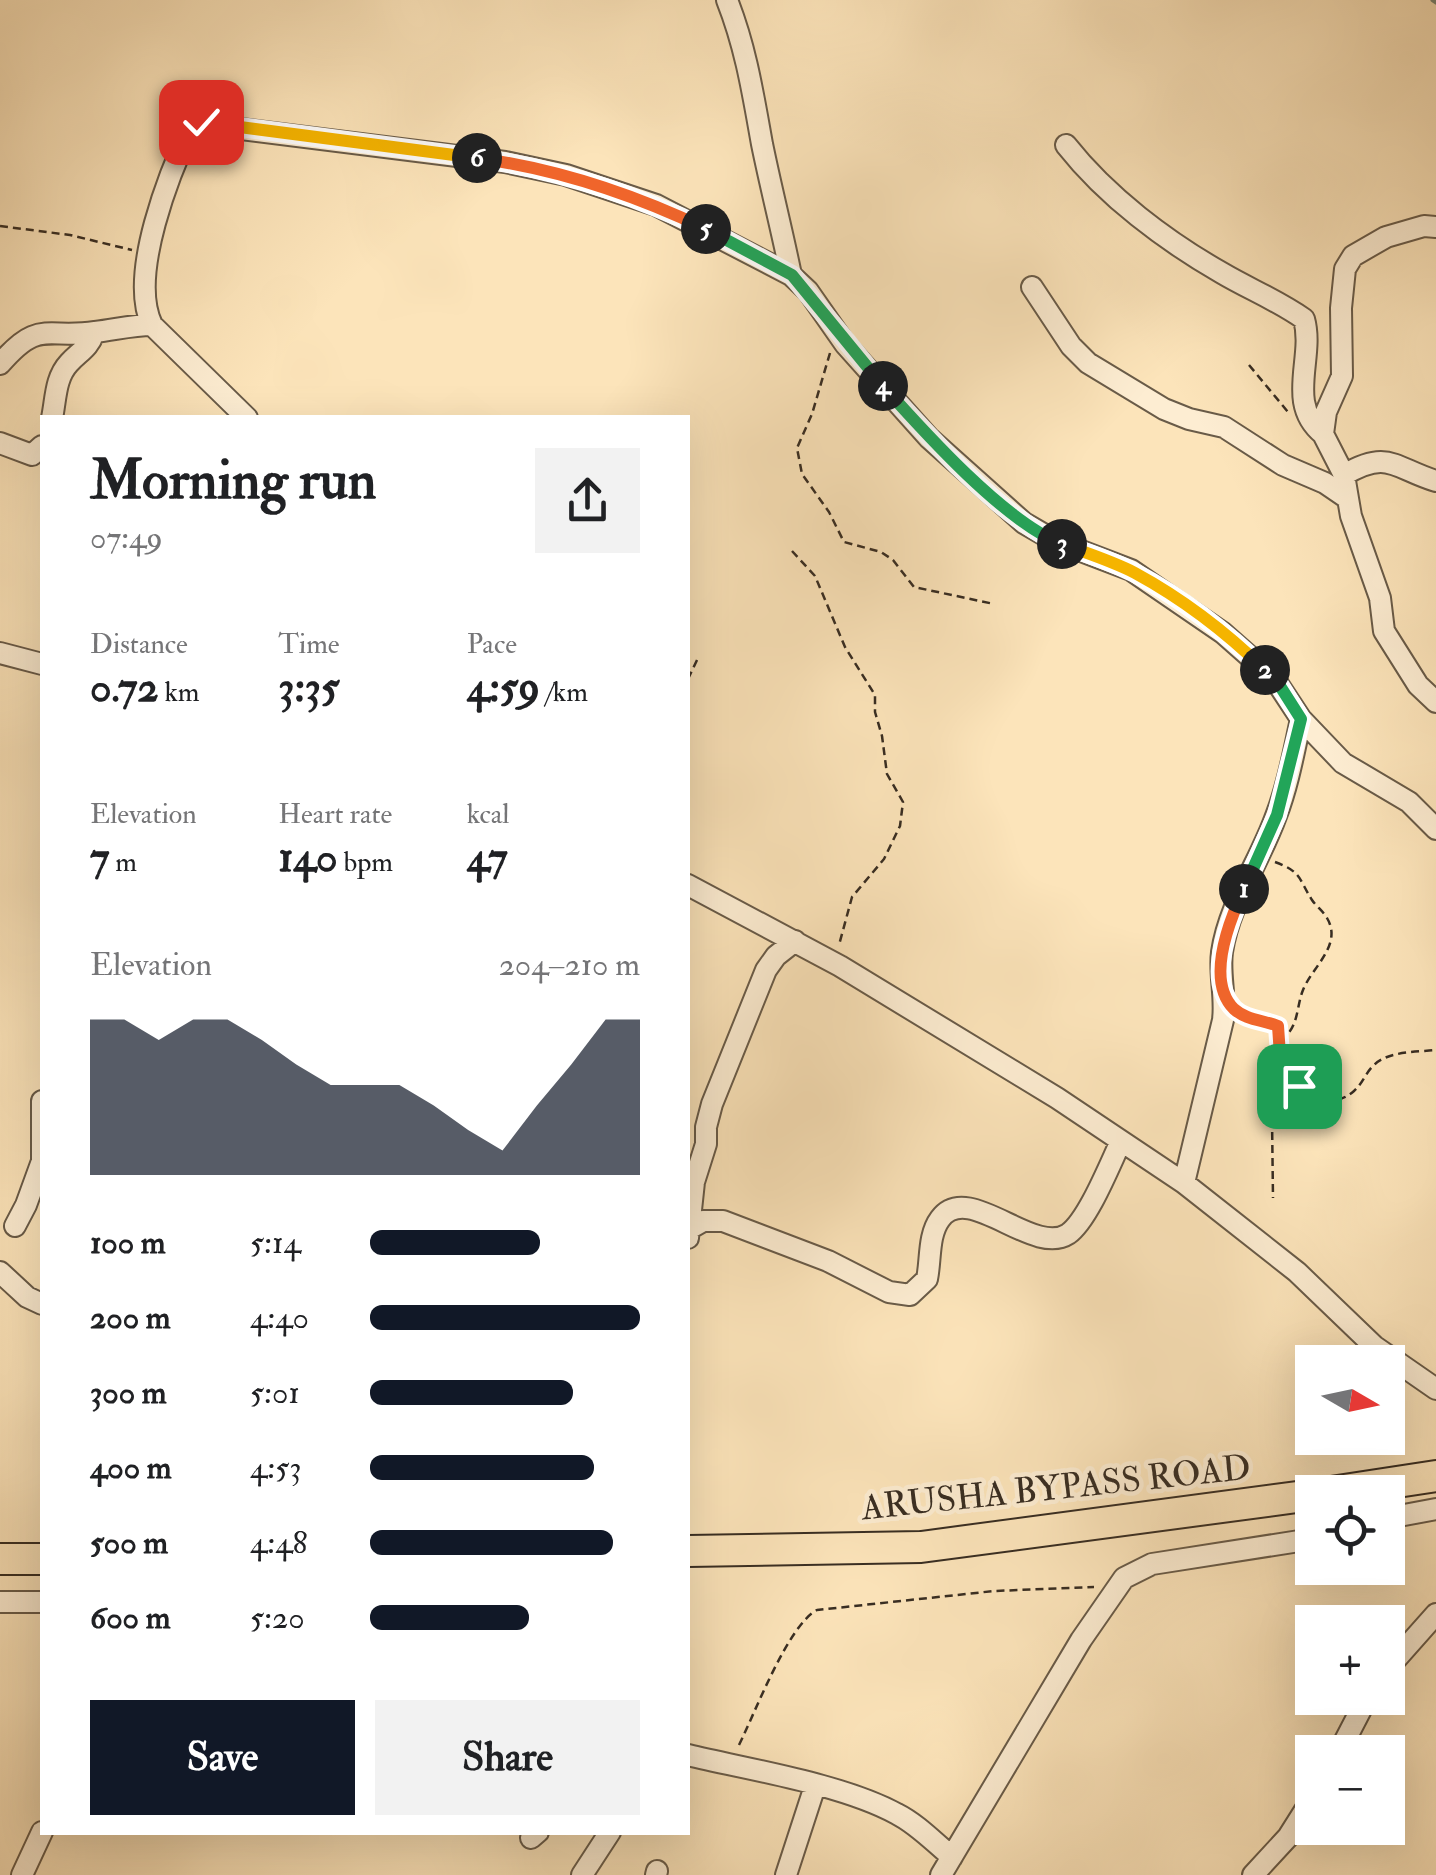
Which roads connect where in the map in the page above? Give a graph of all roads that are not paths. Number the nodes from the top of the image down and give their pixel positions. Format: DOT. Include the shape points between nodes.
graph roads {
  1 [pos="727,0"];
  2 [pos="1066,146"];
  3 [pos="1436,227"];
  4 [pos="792,275"];
  5 [pos="1032,287"];
  6 [pos="152,325"];
  7 [pos="94,332"];
  8 [pos="0,364"];
  9 [pos="53,415"];
  10 [pos="244,415"];
  11 [pos="1318,430"];
  12 [pos="0,443"];
  13 [pos="40,448"];
  14 [pos="1344,475"];
  15 [pos="1436,481"];
  16 [pos="1348,498"];
  17 [pos="0,653"];
  18 [pos="40,663"];
  19 [pos="1436,702"];
  20 [pos="1301,719"];
  21 [pos="1436,828"];
  22 [pos="690,886"];
  23 [pos="795,941"];
  24 [pos="1122,1141"];
  25 [pos="40,1167"];
  26 [pos="1184,1183"];
  27 [pos="690,1220"];
  28 [pos="14,1226"];
  29 [pos="690,1228"];
  30 [pos="0,1272"];
  31 [pos="40,1303"];
  32 [pos="1436,1389"];
  33 [pos="1436,1476"];
  34 [pos="1405,1481"];
  35 [pos="1295,1498"];
  36 [pos="1436,1509"];
  37 [pos="1405,1515"];
  38 [pos="1295,1542"];
  39 [pos="690,1551"];
  40 [pos="40,1559"];
  41 [pos="0,1560"];
  42 [pos="0,1602"];
  43 [pos="40,1602"];
  44 [pos="1436,1614"];
  45 [pos="1405,1649"];
  46 [pos="690,1756"];
  47 [pos="815,1786"];
  48 [pos="1295,1826"];
  49 [pos="41,1835"];
  50 [pos="608,1835"];
  51 [pos="947,1866"];
  52 [pos="22,1875"];
  53 [pos="582,1875"];
  54 [pos="786,1875"];
  55 [pos="1253,1875"];
  1 -- 4 [label="street" via="742,36"];
  2 -- 11 [label="street" via="1152,227 1304,318 1302,399"];
  3 -- 11 [label="street" via="1386,237 1353,256 1345,269 1342,376"];
  4 -- 6 [label="street" via="656,205 566,175 201,122 190,132 149,240 143,292"];
  4 -- 20 [label="street" via="929,438 1024,522 1154,584 1239,645 1280,686"];
  5 -- 16 [label="street" via="1088,362 1164,409 1224,427"];
  6 -- 7 [label="street"];
  6 -- 10 [label="street"];
  7 -- 8 [label="street" via="30,336"];
  7 -- 9 [label="street" via="90,346 60,378"];
  11 -- 14 [label="street"];
  12 -- 13 [label="street" via="32,455"];
  14 -- 15 [label="street" via="1364,463 1389,461"];
  14 -- 16 [label="street"];
  16 -- 19 [label="street" via="1384,631"];
  17 -- 18 [label="street"];
  20 -- 21 [label="street" via="1343,763 1409,802"];
  20 -- 26 [label="street" via="1277,815 1222,949 1224,1020"];
  22 -- 23 [label="street"];
  23 -- 24 [label="street"];
  23 -- 27 [label="street" via="766,970 712,1104"];
  24 -- 26 [label="street"];
  24 -- 29 [label="street" via="1064,1237 1038,1238 976,1211 947,1212 932,1240 927,1279 910,1295 723,1222"];
  25 -- 28 [label="street"];
  26 -- 32 [label="street" via="1297,1272 1374,1346"];
  30 -- 31 [label="street"];
  33 -- 34 [label="main road"];
  35 -- 39 [label="main road, ARUSHA BYPASS ROAD" via="921,1547"];
  36 -- 37 [label="street"];
  38 -- 51 [label="street" via="1152,1564 1124,1578 1080,1640"];
  40 -- 41 [label="main road"];
  42 -- 43 [label="street"];
  44 -- 45 [label="street"];
  46 -- 47 [label="street"];
  47 -- 51 [label="street" via="901,1816"];
  47 -- 54 [label="street"];
  48 -- 55 [label="street"];
  49 -- 52 [label="street"];
  50 -- 53 [label="street"];
}
